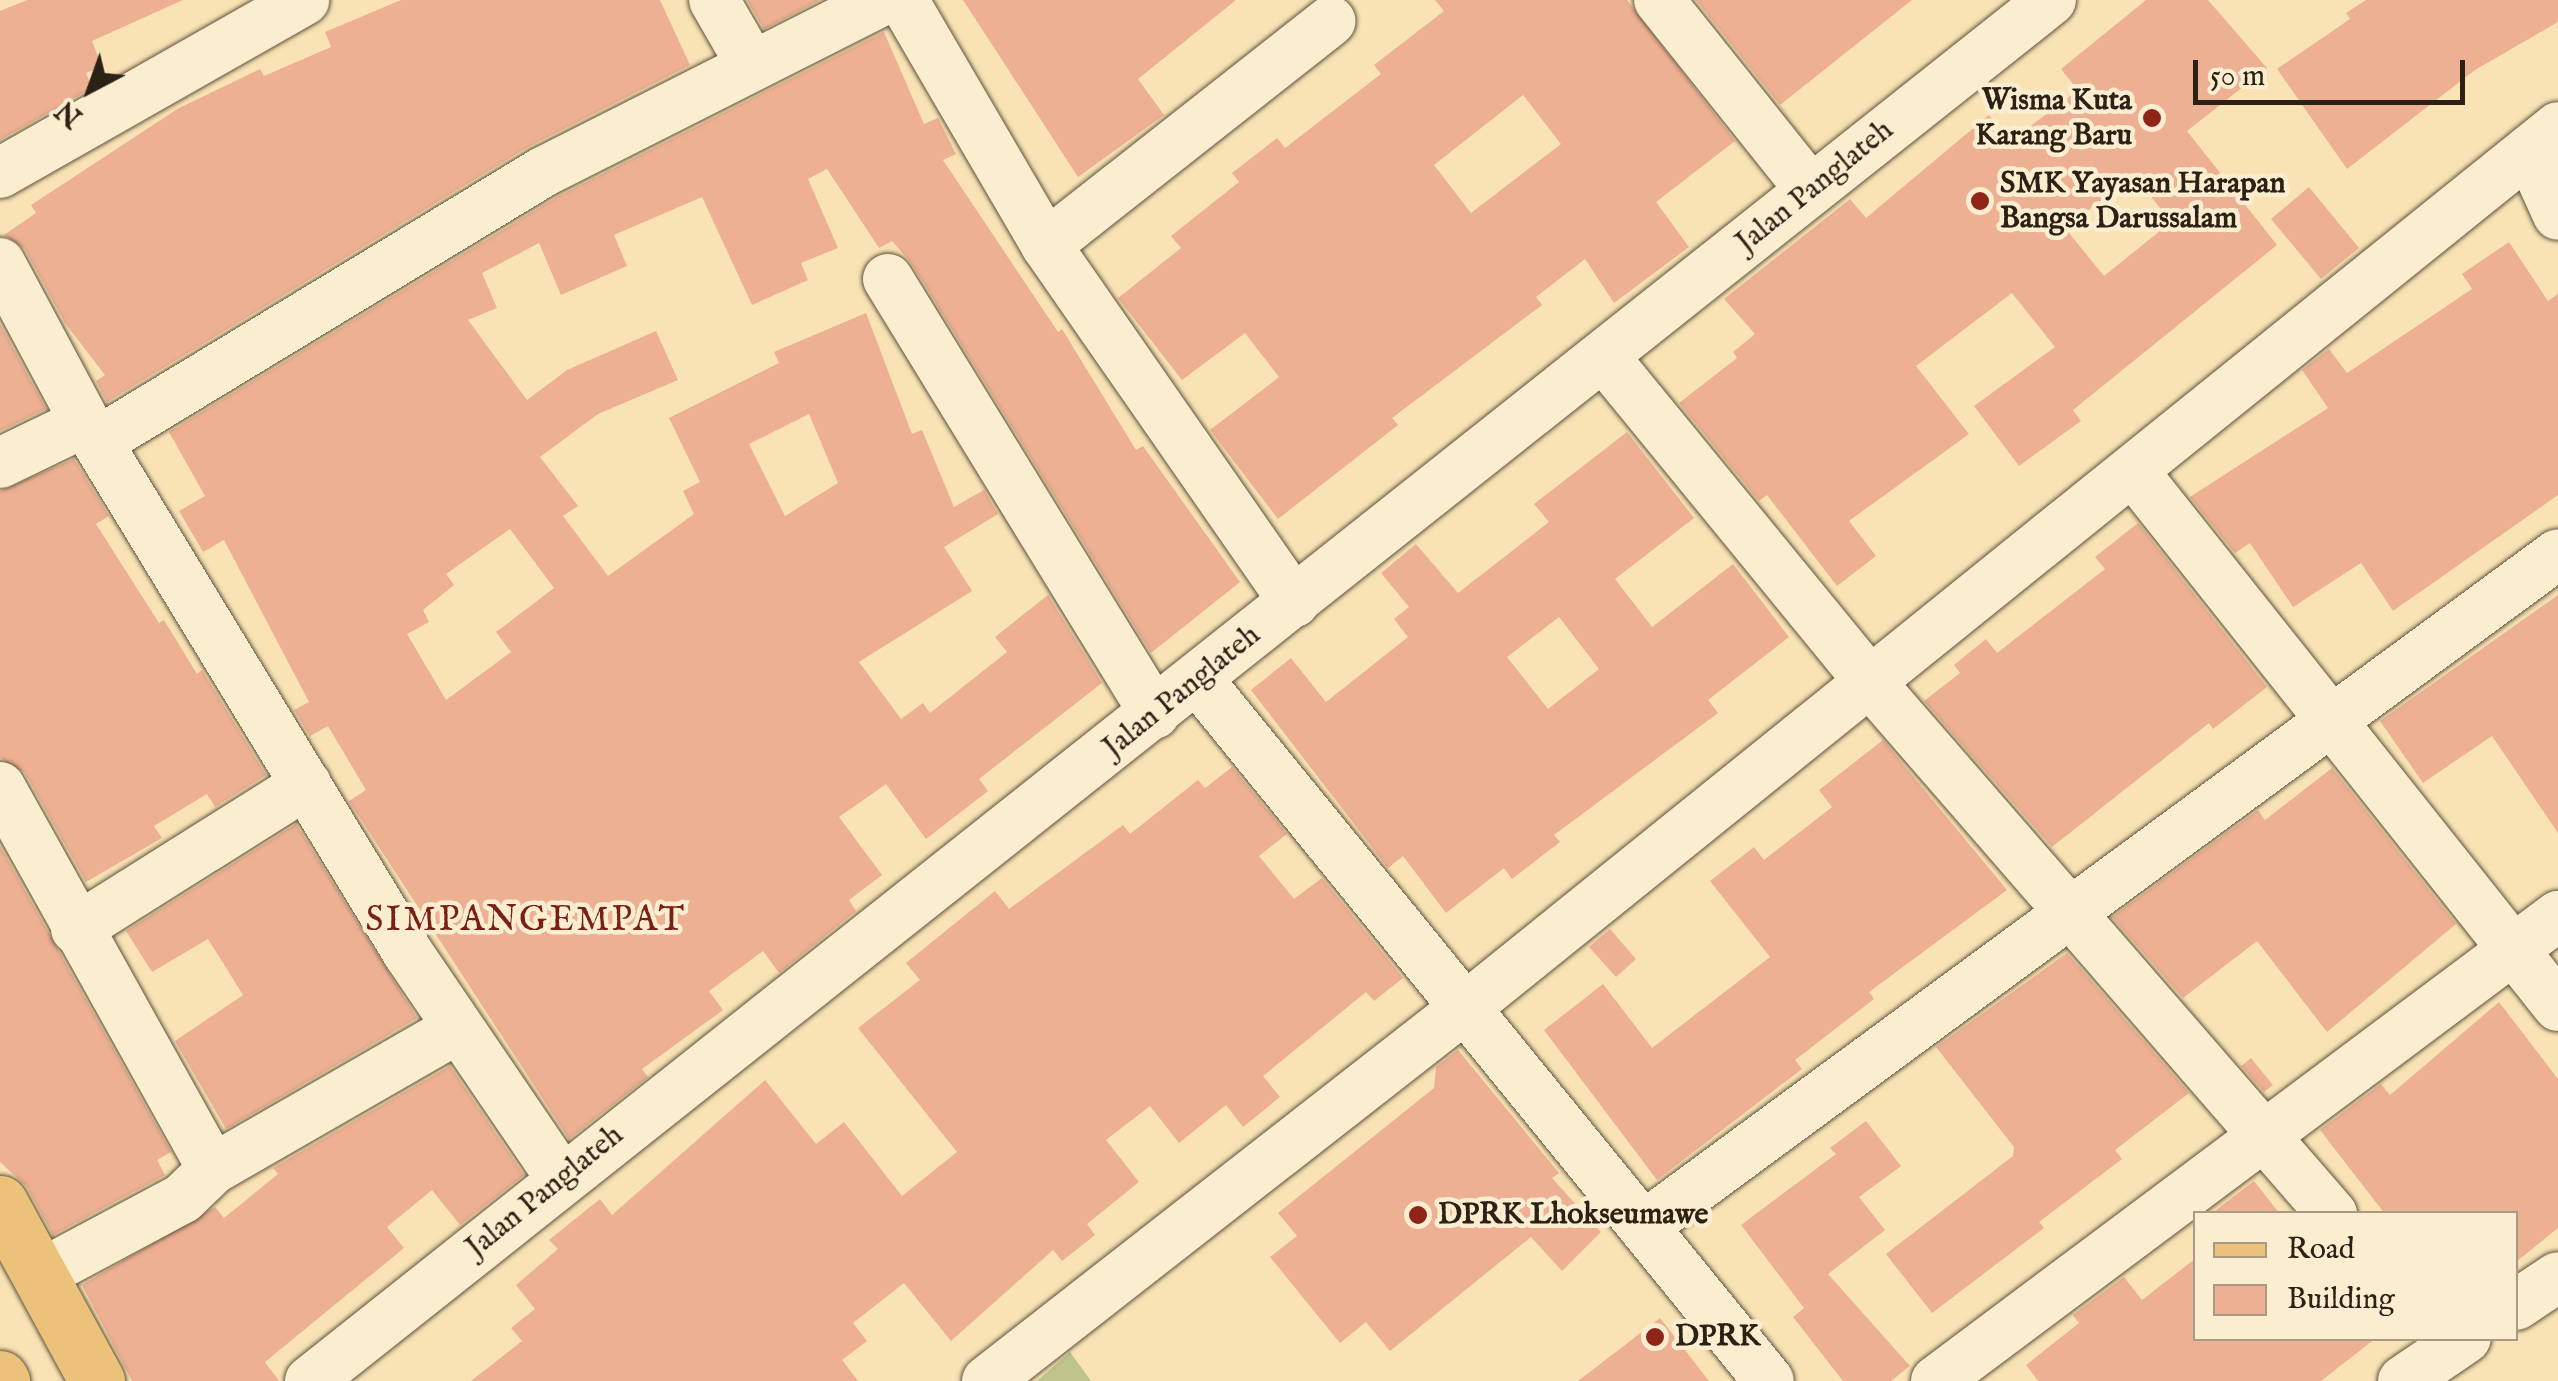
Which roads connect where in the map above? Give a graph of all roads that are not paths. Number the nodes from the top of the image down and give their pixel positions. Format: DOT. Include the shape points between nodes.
graph roads {
  1 [pos="714,0"];
  2 [pos="884,0"];
  3 [pos="903,0"];
  4 [pos="1658,0"];
  5 [pos="2047,1"];
  6 [pos="279,6"];
  7 [pos="1334,7"];
  8 [pos="752,66"];
  9 [pos="2544,139"];
  10 [pos="0,173"];
  11 [pos="1810,189"];
  12 [pos="2558,215"];
  13 [pos="1046,245"];
  14 [pos="0,262"];
  15 [pos="888,278"];
  16 [pos="1604,357"];
  17 [pos="92,432"];
  18 [pos="0,463"];
  19 [pos="2133,470"];
  20 [pos="2558,554"];
  21 [pos="1294,602"];
  22 [pos="1198,680"];
  23 [pos="1870,682"];
  24 [pos="1155,714"];
  25 [pos="2326,720"];
  26 [pos="306,784"];
  27 [pos="0,788"];
  28 [pos="2070,910"];
  29 [pos="2558,916"];
  30 [pos="76,929"];
  31 [pos="2511,948"];
  32 [pos="2558,1006"];
  33 [pos="1466,1007"];
  34 [pos="456,1029"];
  35 [pos="2262,1132"];
  36 [pos="213,1168"];
  37 [pos="561,1178"];
  38 [pos="0,1203"];
  39 [pos="2329,1211"];
  40 [pos="1644,1226"];
  41 [pos="39,1274"];
  42 [pos="2558,1277"];
  43 [pos="2518,1305"];
  44 [pos="2452,1342"];
  45 [pos="97,1381"];
  46 [pos="310,1381"];
  47 [pos="987,1381"];
  48 [pos="1769,1381"];
  49 [pos="1936,1381"];
  50 [pos="2403,1381"];
  1 -- 8 [label="street"];
  2 -- 8 [label="street"];
  3 -- 13 [label="street"];
  4 -- 11 [label="street"];
  5 -- 11 [label="street, Jalan Panglateh"];
  6 -- 10 [label="street"];
  7 -- 13 [label="street"];
  8 -- 17 [label="street" via="544,172"];
  9 -- 12 [label="street"];
  9 -- 19 [label="street"];
  11 -- 16 [label="street, Jalan Panglateh"];
  13 -- 21 [label="street"];
  14 -- 17 [label="street"];
  15 -- 24 [label="street"];
  16 -- 21 [label="street, Jalan Panglateh"];
  16 -- 23 [label="street"];
  17 -- 18 [label="street"];
  17 -- 26 [label="street"];
  19 -- 23 [label="street"];
  19 -- 25 [label="street"];
  20 -- 25 [label="street"];
  21 -- 22 [label="street, Jalan Panglateh"];
  22 -- 24 [label="street, Jalan Panglateh"];
  22 -- 33 [label="street"];
  23 -- 28 [label="street"];
  23 -- 33 [label="street"];
  24 -- 37 [label="street, Jalan Panglateh"];
  25 -- 28 [label="street"];
  25 -- 31 [label="street"];
  26 -- 30 [label="street"];
  26 -- 34 [label="street"];
  27 -- 30 [label="street"];
  28 -- 35 [label="street"];
  28 -- 40 [label="street"];
  29 -- 31 [label="street"];
  30 -- 36 [label="street"];
  31 -- 32 [label="street"];
  31 -- 35 [label="street"];
  33 -- 40 [label="street"];
  33 -- 47 [label="street"];
  34 -- 36 [label="street"];
  34 -- 37 [label="street"];
  35 -- 39 [label="street"];
  35 -- 49 [label="street"];
  36 -- 41 [label="street" via="184,1198"];
  37 -- 46 [label="street, Jalan Panglateh"];
  38 -- 41 [label="main road"];
  40 -- 48 [label="street"];
  41 -- 45 [label="main road"];
  42 -- 43 [label="street"];
  44 -- 50 [label="street"];
}
